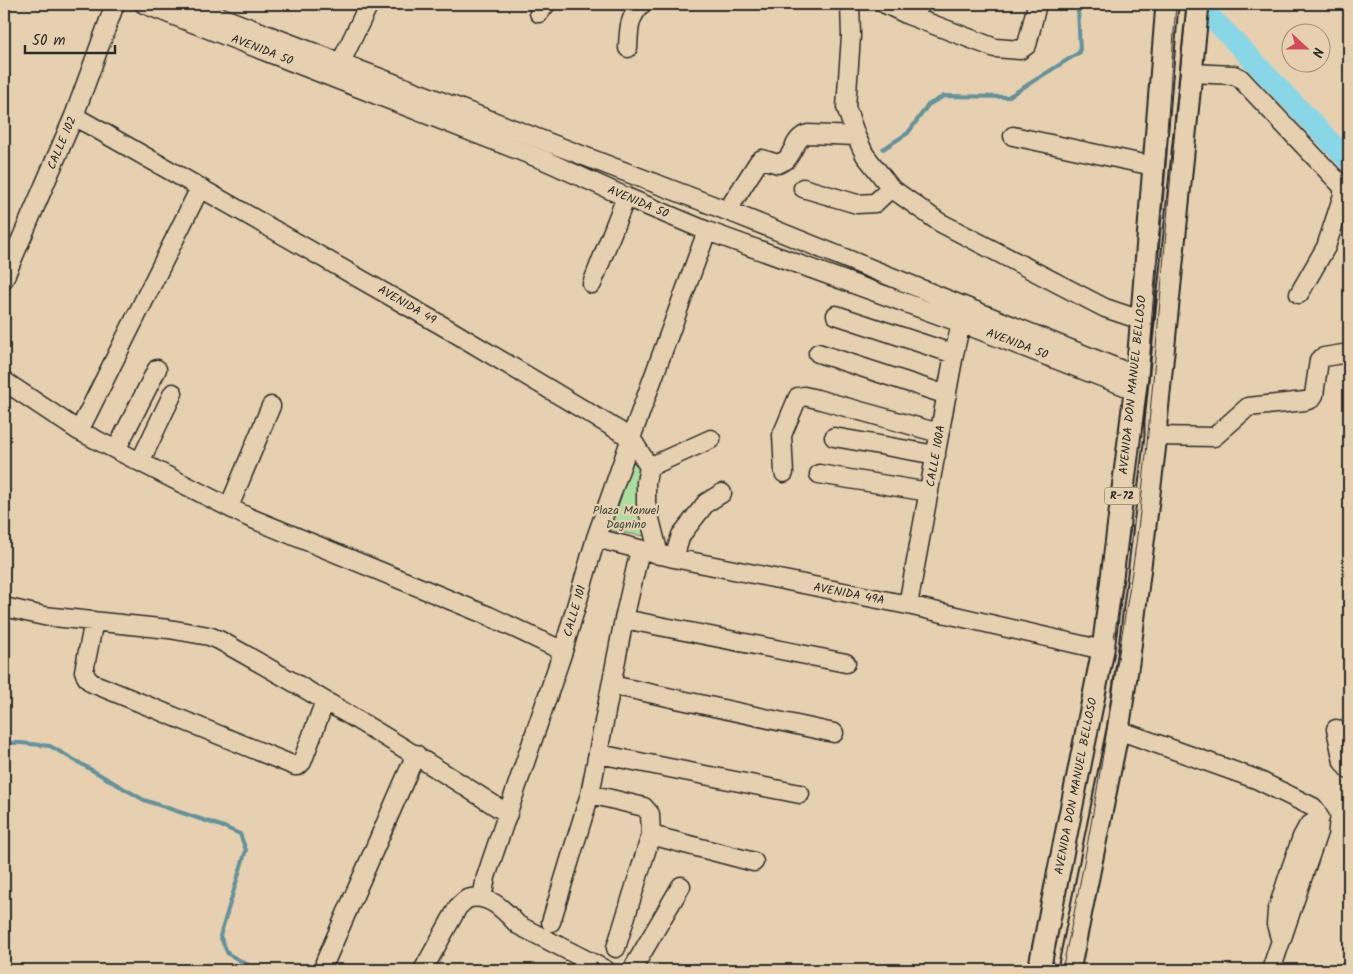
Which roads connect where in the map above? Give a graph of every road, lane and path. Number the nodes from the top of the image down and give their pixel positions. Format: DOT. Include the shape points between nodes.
graph roads {
  1 [pos="115,4"];
  2 [pos="144,4"];
  3 [pos="187,4"];
  4 [pos="370,4"];
  5 [pos="642,4"];
  6 [pos="850,4"];
  7 [pos="884,4"];
  8 [pos="922,4"];
  9 [pos="1037,4"];
  10 [pos="1166,10"];
  11 [pos="1197,13"];
  12 [pos="908,15"];
  13 [pos="628,48"];
  14 [pos="340,62"];
  15 [pos="1191,73"];
  16 [pos="74,116"];
  17 [pos="856,136"];
  18 [pos="1013,136"];
  19 [pos="1153,166"];
  20 [pos="200,188"];
  21 [pos="803,188"];
  22 [pos="891,188"];
  23 [pos="626,197"];
  24 [pos="727,211"];
  25 [pos="707,231"];
  26 [pos="4,280"];
  27 [pos="592,284"];
  28 [pos="1300,294"];
  29 [pos="836,315"];
  30 [pos="964,315"];
  31 [pos="1141,320"];
  32 [pos="818,353"];
  33 [pos="1349,353"];
  34 [pos="954,354"];
  35 [pos="157,369"];
  36 [pos="4,380"];
  37 [pos="1136,383"];
  38 [pos="173,394"];
  39 [pos="947,395"];
  40 [pos="271,406"];
  41 [pos="79,431"];
  42 [pos="940,433"];
  43 [pos="1156,436"];
  44 [pos="834,437"];
  45 [pos="631,438"];
  46 [pos="711,439"];
  47 [pos="116,450"];
  48 [pos="936,455"];
  49 [pos="140,462"];
  50 [pos="649,467"];
  51 [pos="784,473"];
  52 [pos="819,474"];
  53 [pos="930,492"];
  54 [pos="722,493"];
  55 [pos="229,507"];
  56 [pos="596,538"];
  57 [pos="640,550"];
  58 [pos="666,557"];
  59 [pos="908,606"];
  60 [pos="4,607"];
  61 [pos="624,619"];
  62 [pos="94,621"];
  63 [pos="1103,650"];
  64 [pos="563,651"];
  65 [pos="846,663"];
  66 [pos="612,685"];
  67 [pos="325,701"];
  68 [pos="1336,729"];
  69 [pos="1118,730"];
  70 [pos="834,733"];
  71 [pos="416,754"];
  72 [pos="598,754"];
  73 [pos="1349,770"];
  74 [pos="590,794"];
  75 [pos="800,794"];
  76 [pos="508,814"];
  77 [pos="651,835"];
  78 [pos="754,862"];
  79 [pos="681,886"];
  80 [pos="482,898"];
  81 [pos="551,922"];
  82 [pos="616,948"];
  83 [pos="325,962"];
  84 [pos="423,970"];
  85 [pos="606,970"];
  86 [pos="632,970"];
  87 [pos="1039,970"];
  88 [pos="1069,970"];
  89 [pos="1271,970"];
  1 -- 16 [label="street, CALLE 102"];
  2 -- 23 [label="street, AVENIDA 50" via="546,161"];
  3 -- 14 [label="street, AVENIDA 50"];
  4 -- 14 [label="street"];
  5 -- 13 [label="street" via="630,22"];
  6 -- 17 [label="street" via="846,106"];
  7 -- 12 [label="street"];
  8 -- 12 [label="street"];
  9 -- 12 [label="street" via="1027,45 1020,50 995,48"];
  10 -- 19 [label="main road, AVENIDA DON MANUEL BELLOSO / R-72"];
  11 -- 15 [label="main road, R-72"];
  14 -- 24 [label="street, AVENIDA 50"];
  15 -- 28 [label="street" via="1240,78 1343,187 1326,247"];
  15 -- 43 [label="main road, R-72"];
  16 -- 20 [label="street, AVENIDA 49"];
  16 -- 26 [label="street, CALLE 102"];
  17 -- 22 [label="street" via="865,154"];
  17 -- 24 [label="street" via="808,134 799,139 782,162 778,164 762,159"];
  18 -- 19 [label="street"];
  19 -- 31 [label="main road, AVENIDA DON MANUEL BELLOSO / R-72"];
  20 -- 41 [label="street"];
  20 -- 45 [label="street, AVENIDA 49" via="450,330"];
  21 -- 22 [label="street" via="857,204 875,203"];
  22 -- 31 [label="street" via="939,222 1104,308"];
  23 -- 25 [label="street, AVENIDA 50"];
  23 -- 27 [label="street"];
  24 -- 30 [label="street, AVENIDA 50"];
  25 -- 30 [label="street, AVENIDA 50"];
  25 -- 45 [label="street, CALLE 101"];
  29 -- 34 [label="street"];
  30 -- 34 [label="street, CALLE 100A"];
  30 -- 37 [label="street, AVENIDA 50"];
  31 -- 37 [label="main road, AVENIDA DON MANUEL BELLOSO / R-72"];
  32 -- 39 [label="street"];
  33 -- 43 [label="street" via="1319,360 1312,399 1248,407 1214,437"];
  34 -- 39 [label="street, CALLE 100A"];
  35 -- 47 [label="street"];
  36 -- 41 [label="street"];
  37 -- 63 [label="main road, AVENIDA DON MANUEL BELLOSO / R-72"];
  38 -- 49 [label="street"];
  39 -- 42 [label="street, CALLE 100A"];
  40 -- 55 [label="street"];
  41 -- 47 [label="street"];
  42 -- 48 [label="street, CALLE 100A"];
  42 -- 51 [label="street" via="817,399 798,397 782,435"];
  43 -- 69 [label="main road, R-72"];
  44 -- 48 [label="street"];
  45 -- 50 [label="street, AVENIDA 49"];
  45 -- 56 [label="street, CALLE 101"];
  46 -- 50 [label="street"];
  47 -- 49 [label="street"];
  48 -- 53 [label="street, CALLE 100A"];
  49 -- 55 [label="street"];
  50 -- 58 [label="street" via="646,503"];
  52 -- 53 [label="street"];
  53 -- 59 [label="street, CALLE 100A"];
  54 -- 58 [label="street" via="706,503"];
  55 -- 64 [label="street" via="489,616"];
  56 -- 57 [label="street, AVENIDA 49A"];
  56 -- 64 [label="street, CALLE 101"];
  57 -- 58 [label="street, AVENIDA 49A"];
  57 -- 61 [label="street"];
  58 -- 59 [label="street, AVENIDA 49A"];
  59 -- 63 [label="street, AVENIDA 49A"];
  60 -- 62 [label="street" via="44,616"];
  61 -- 65 [label="street"];
  61 -- 66 [label="street"];
  62 -- 67 [label="street" via="209,636"];
  62 -- 67 [label="street" via="84,671 92,683 295,766 302,762"];
  63 -- 87 [label="main road, AVENIDA DON MANUEL BELLOSO / R-72"];
  64 -- 76 [label="street, CALLE 101"];
  66 -- 70 [label="street"];
  66 -- 72 [label="street"];
  67 -- 71 [label="street"];
  68 -- 73 [label="street" via="1343,762"];
  69 -- 88 [label="main road, R-72"];
  69 -- 89 [label="street" via="1256,780 1313,807 1318,813 1318,832"];
  71 -- 76 [label="street"];
  71 -- 83 [label="street"];
  72 -- 74 [label="street"];
  72 -- 75 [label="street"];
  74 -- 77 [label="street" via="644,807 650,814"];
  74 -- 81 [label="street"];
  76 -- 80 [label="street, CALLE 101"];
  77 -- 78 [label="street"];
  77 -- 82 [label="street"];
  79 -- 86 [label="street"];
  80 -- 84 [label="street" via="466,900 458,907"];
  80 -- 85 [label="street" via="496,904 518,925"];
}
